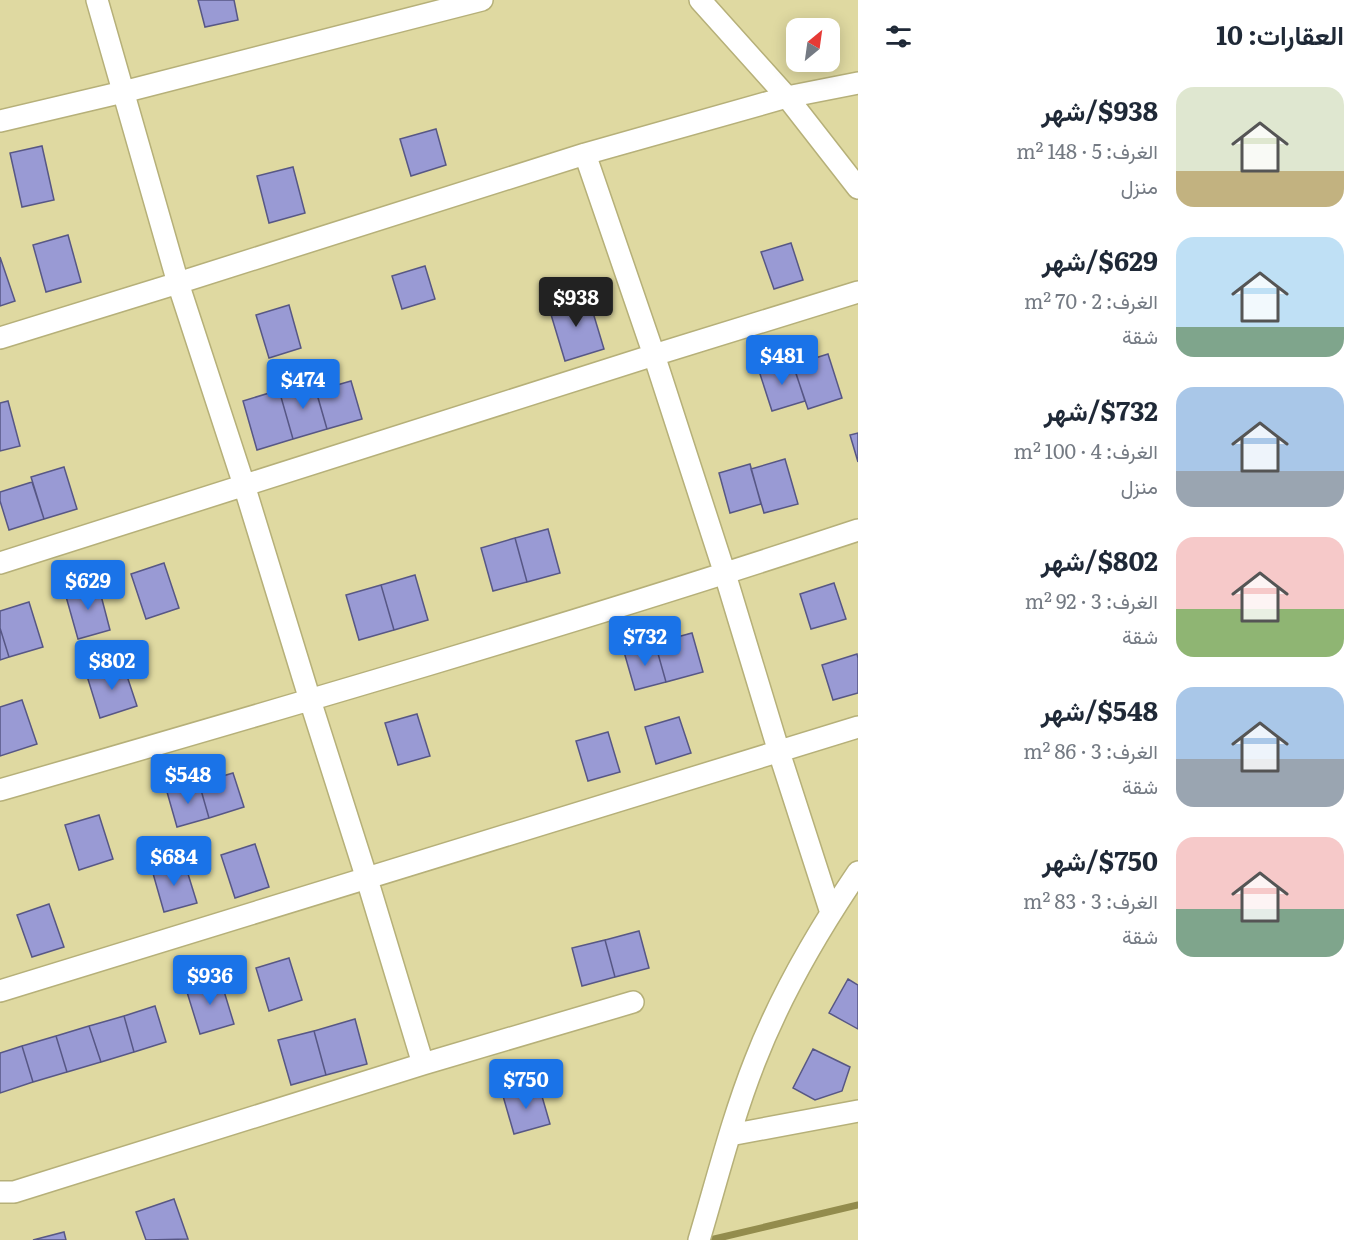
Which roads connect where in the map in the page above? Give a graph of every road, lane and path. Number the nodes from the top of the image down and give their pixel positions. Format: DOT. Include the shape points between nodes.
graph roads {
  1 [pos="97,0"];
  2 [pos="482,0"];
  3 [pos="700,0"];
  4 [pos="858,83"];
  5 [pos="123,92"];
  6 [pos="787,97"];
  7 [pos="0,121"];
  8 [pos="585,154"];
  9 [pos="858,188"];
  10 [pos="178,283"];
  11 [pos="858,292"];
  12 [pos="0,338"];
  13 [pos="654,355"];
  14 [pos="244,485"];
  15 [pos="858,530"];
  16 [pos="0,563"];
  17 [pos="725,574"];
  18 [pos="310,700"];
  19 [pos="858,728"];
  20 [pos="779,752"];
  21 [pos="0,790"];
  22 [pos="858,872"];
  23 [pos="367,879"];
  24 [pos="831,913"];
  25 [pos="0,991"];
  26 [pos="633,1002"];
  27 [pos="423,1064"];
  28 [pos="858,1112"];
  29 [pos="730,1135"];
  30 [pos="0,1192"];
  31 [pos="699,1240"];
  1 -- 5 [label="street"];
  2 -- 5 [label="street"];
  3 -- 6 [label="street"];
  4 -- 6 [label="street"];
  5 -- 7 [label="street"];
  5 -- 10 [label="street"];
  6 -- 8 [label="street"];
  6 -- 9 [label="street"];
  8 -- 10 [label="street"];
  8 -- 13 [label="street"];
  10 -- 12 [label="street"];
  10 -- 14 [label="street"];
  11 -- 13 [label="street"];
  13 -- 14 [label="street"];
  13 -- 17 [label="street"];
  14 -- 16 [label="street"];
  14 -- 18 [label="street"];
  15 -- 17 [label="street"];
  17 -- 18 [label="street"];
  17 -- 20 [label="street"];
  18 -- 21 [label="street"];
  18 -- 23 [label="street"];
  19 -- 20 [label="street"];
  20 -- 23 [label="street"];
  20 -- 24 [label="street"];
  22 -- 24 [label="street"];
  23 -- 25 [label="street"];
  23 -- 27 [label="street"];
  24 -- 29 [label="street" via="771,1023"];
  26 -- 27 [label="street"];
  27 -- 30 [label="street" via="14,1192"];
  28 -- 29 [label="street"];
  29 -- 31 [label="street"];
}
